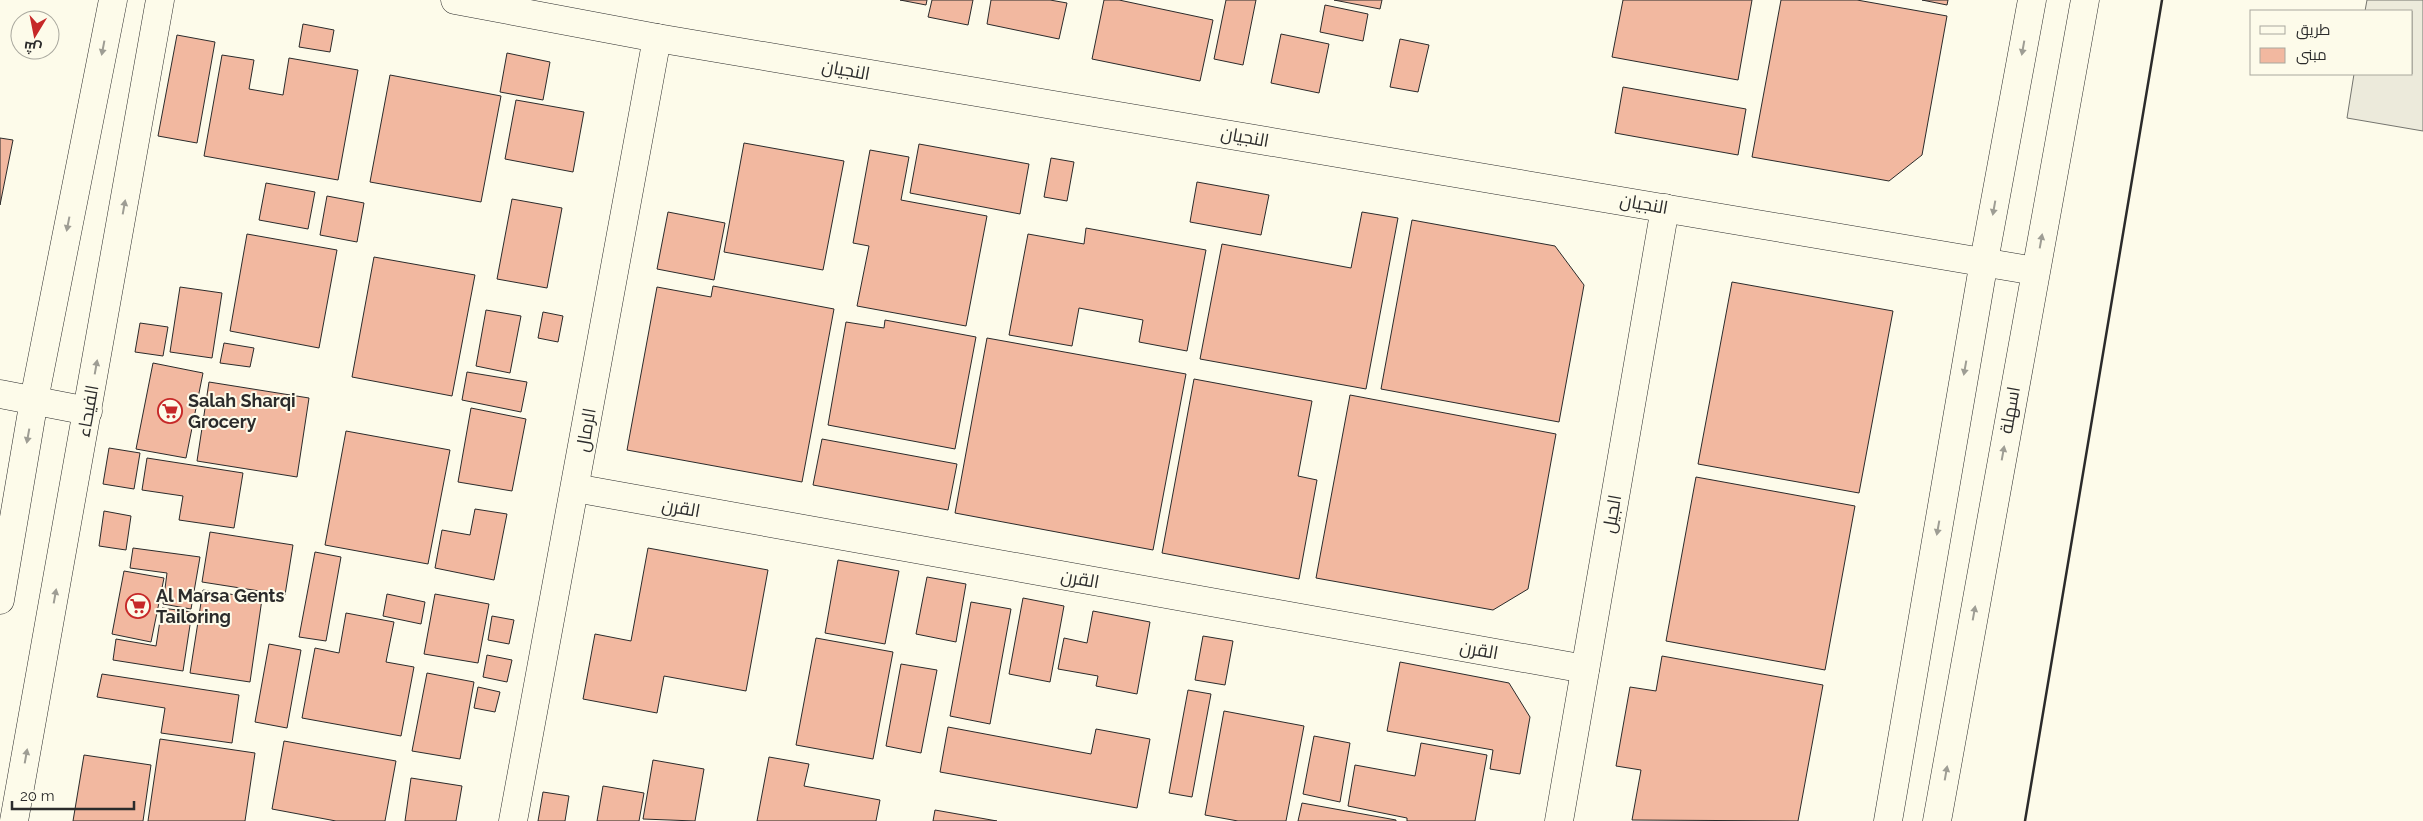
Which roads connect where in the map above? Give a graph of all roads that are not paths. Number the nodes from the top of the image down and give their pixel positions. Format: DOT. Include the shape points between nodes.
graph roads {
  1 [pos="113,0"];
  2 [pos="160,0"];
  3 [pos="455,0"];
  4 [pos="2032,0"];
  5 [pos="2085,0"];
  6 [pos="657,38"];
  7 [pos="1664,208"];
  8 [pos="1984,261"];
  9 [pos="2035,270"];
  10 [pos="0,394"];
  11 [pos="34,400"];
  12 [pos="88,411"];
  13 [pos="575,488"];
  14 [pos="0,600"];
  15 [pos="1585,669"];
  16 [pos="14,821"];
  17 [pos="513,821"];
  18 [pos="1559,821"];
  19 [pos="1888,821"];
  20 [pos="1937,821"];
  1 -- 11 [label="street, one-way"];
  12 -- 2 [label="street, الفيحاء, one-way"];
  3 -- 6 [label="street, النجيان"];
  4 -- 8 [label="street, one-way"];
  9 -- 5 [label="street, اسهلة, one-way"];
  6 -- 7 [label="street, النجيان"];
  6 -- 13 [label="street, الرمال"];
  7 -- 8 [label="street, النجيان"];
  7 -- 15 [label="street, الجيل"];
  8 -- 9 [label="street, النجيان"];
  8 -- 19 [label="street, one-way"];
  20 -- 9 [label="street, اسهلة, one-way"];
  10 -- 11 [label="street"];
  11 -- 12 [label="street"];
  11 -- 14 [label="street, one-way"];
  16 -- 12 [label="street, الفيحاء, one-way"];
  13 -- 15 [label="street, القرن"];
  13 -- 17 [label="street, الرمال"];
  15 -- 18 [label="street, الجيل"];
}
